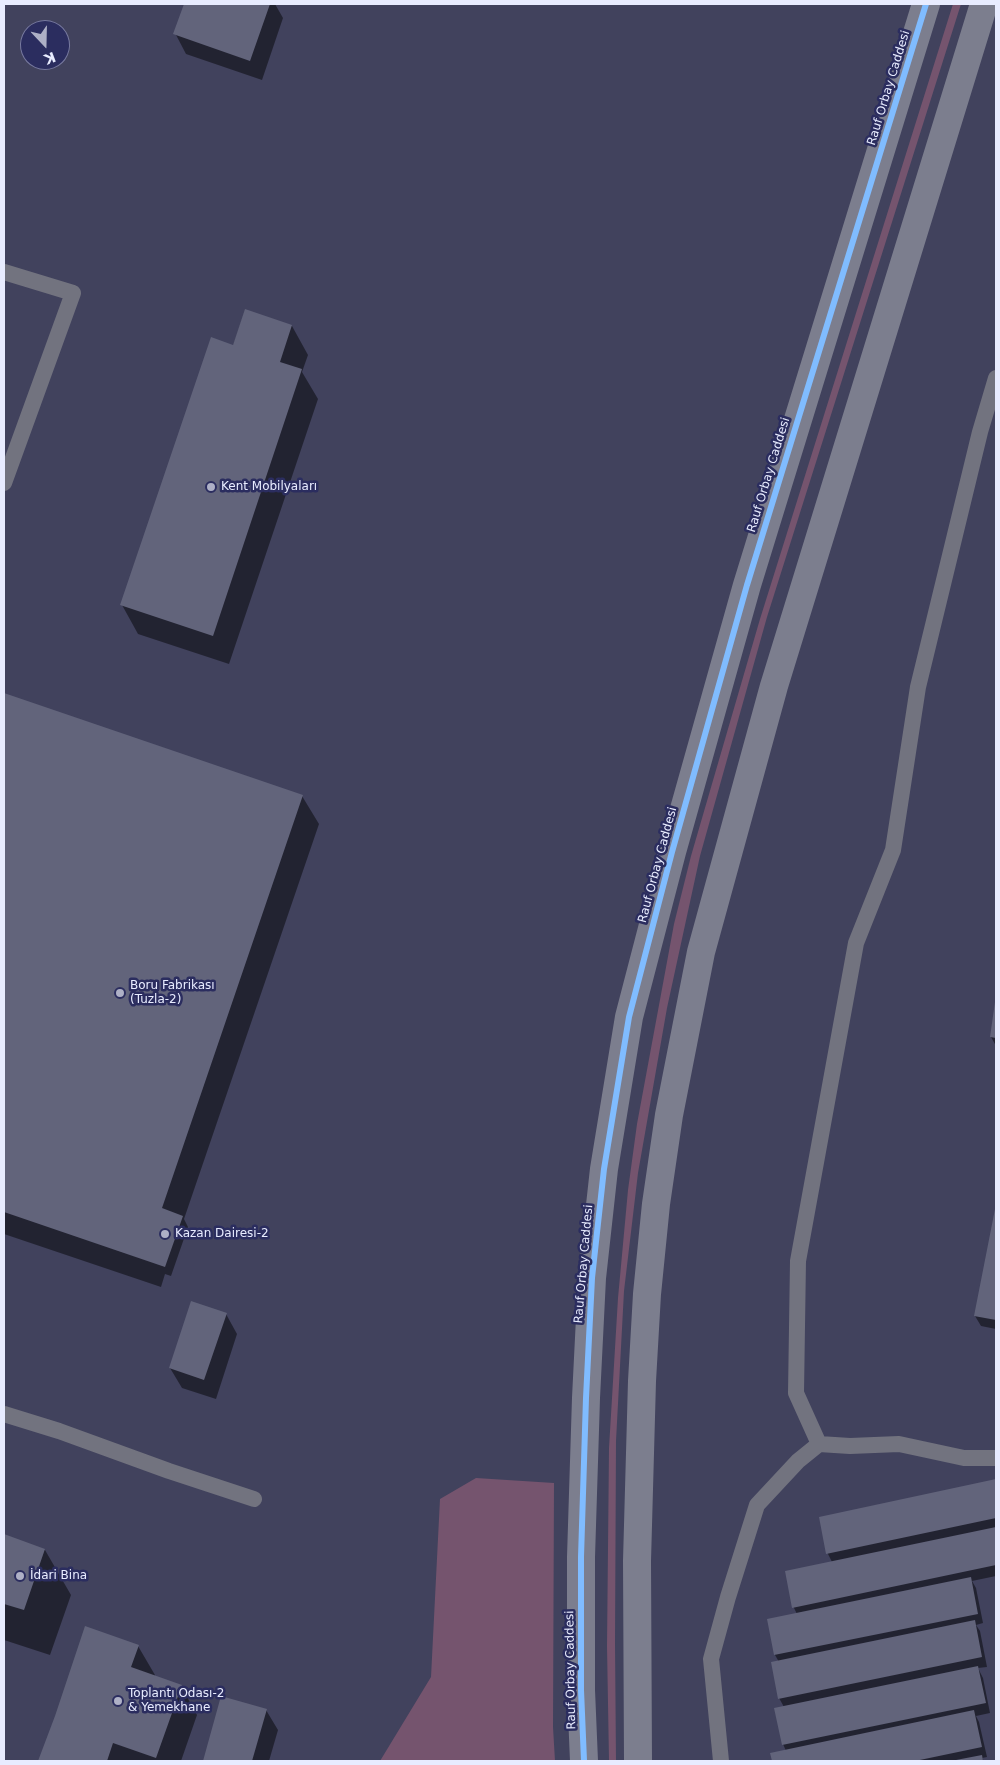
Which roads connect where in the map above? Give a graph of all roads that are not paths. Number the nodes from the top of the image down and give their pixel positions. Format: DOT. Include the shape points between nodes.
graph roads {
  1 [pos="926,4"];
  2 [pos="984,4"];
  3 [pos="4,272"];
  4 [pos="996,378"];
  5 [pos="4,482"];
  6 [pos="4,1414"];
  7 [pos="819,1444"];
  8 [pos="996,1458"];
  9 [pos="254,1499"];
  10 [pos="584,1761"];
  11 [pos="638,1761"];
  12 [pos="721,1761"];
  1 -- 10 [label="main road, Rauf Orbay Caddesi" via="747,585 629,1018 604,1169 592,1278 581,1557"];
  2 -- 11 [label="main road" via="774,686 701,952 670,1106 656,1204 642,1381 637,1561"];
  3 -- 5 [label="lane" via="73,293"];
  4 -- 7 [label="lane" via="918,687 893,850 856,943 798,1261 796,1393"];
  6 -- 9 [label="lane"];
  7 -- 8 [label="lane" via="899,1444 964,1458"];
  7 -- 12 [label="lane" via="798,1461 757,1505 728,1598 711,1659"];
}
